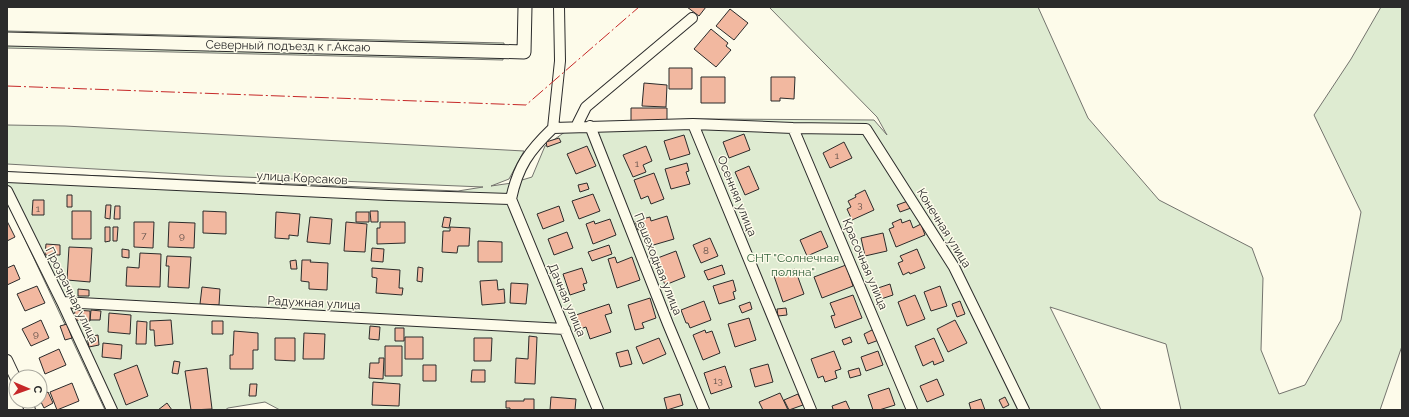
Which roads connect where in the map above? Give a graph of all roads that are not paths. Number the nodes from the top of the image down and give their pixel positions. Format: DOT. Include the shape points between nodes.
graph roads {
  1 [pos="525,7"];
  2 [pos="559,7"];
  3 [pos="692,18"];
  4 [pos="7,39"];
  5 [pos="693,124"];
  6 [pos="590,126"];
  7 [pos="576,127"];
  8 [pos="553,128"];
  9 [pos="793,128"];
  10 [pos="7,177"];
  11 [pos="7,191"];
  12 [pos="511,199"];
  13 [pos="62,302"];
  14 [pos="565,329"];
  15 [pos="112,410"];
  16 [pos="598,410"];
  17 [pos="704,410"];
  18 [pos="810,410"];
  19 [pos="912,410"];
  20 [pos="1024,410"];
  1 -- 4 [label="street, Северный подъезд к г.Аксаю" via="524,52"];
  2 -- 8 [label="street" via="560,61"];
  3 -- 7 [label="street" via="586,107"];
  5 -- 6 [label="street"];
  5 -- 9 [label="street"];
  5 -- 18 [label="street, Осенняя улица"];
  6 -- 7 [label="street"];
  6 -- 17 [label="street, Пешеходная улица"];
  7 -- 8 [label="street"];
  8 -- 12 [label="street" via="536,144 520,169"];
  9 -- 19 [label="street, Красочная улица"];
  9 -- 20 [label="street, Конечная улица" via="866,129 954,267"];
  10 -- 12 [label="street, улица Корсаков"];
  11 -- 13 [label="street, Прозрачная улица"];
  12 -- 14 [label="street, Дачная улица"];
  13 -- 14 [label="street, Радужная улица"];
  13 -- 15 [label="street, Прозрачная улица"];
  14 -- 16 [label="street, Дачная улица"];
}
